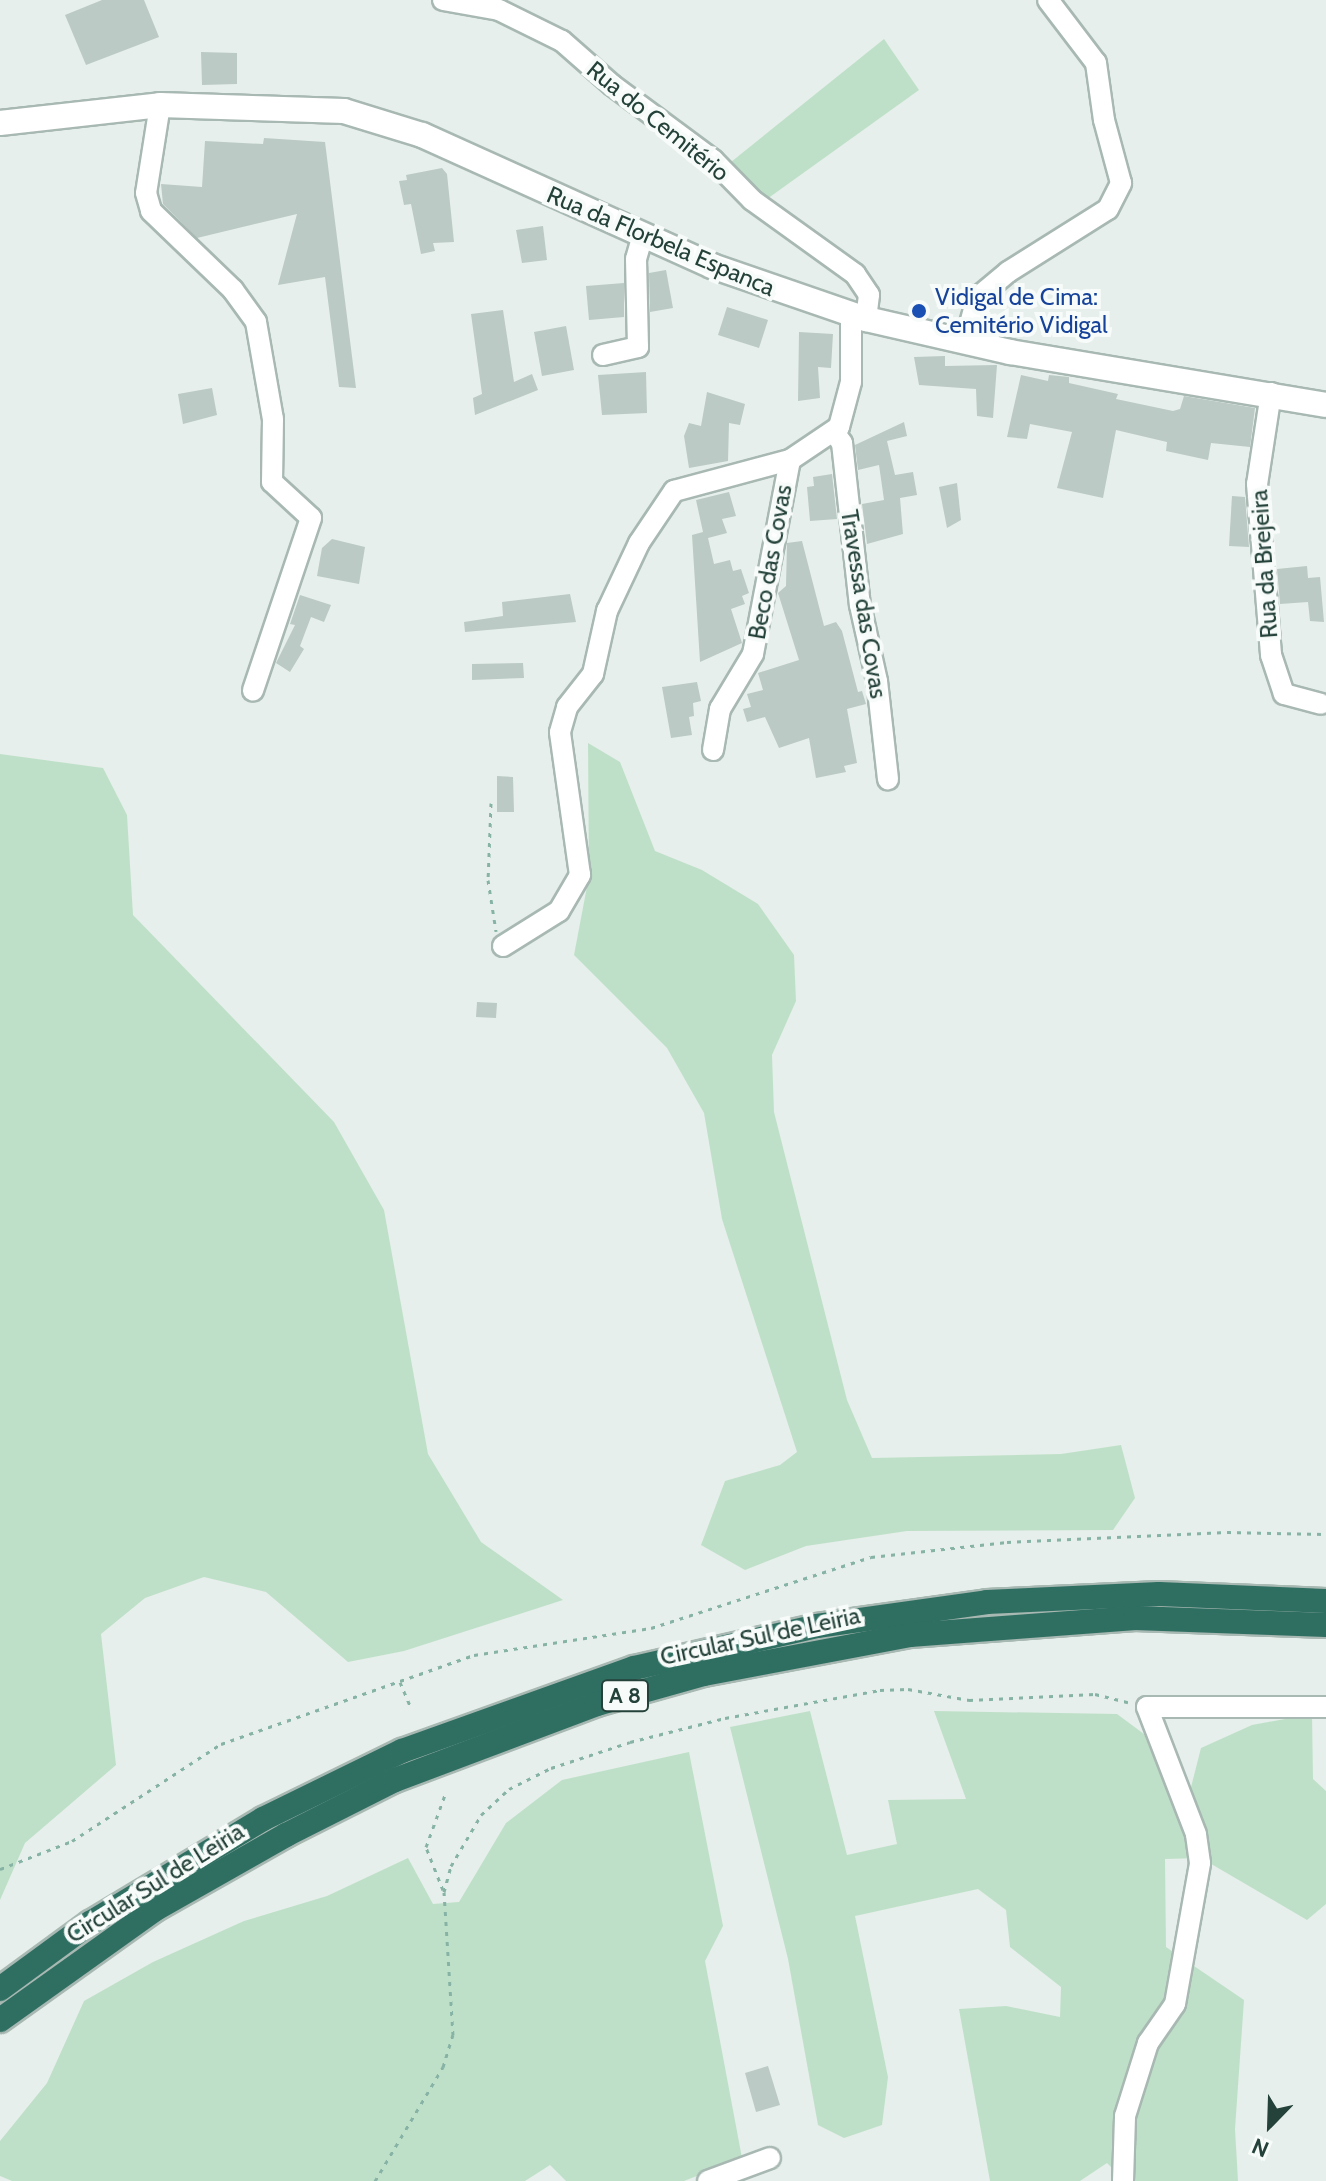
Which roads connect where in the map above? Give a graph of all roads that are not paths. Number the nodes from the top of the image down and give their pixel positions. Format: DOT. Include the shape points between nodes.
graph roads {
  1 [pos="443,0"];
  2 [pos="1048,0"];
  3 [pos="160,105"];
  4 [pos="0,123"];
  5 [pos="643,235"];
  6 [pos="858,317"];
  7 [pos="965,342"];
  8 [pos="603,355"];
  9 [pos="1271,393"];
  10 [pos="1326,405"];
  11 [pos="834,432"];
  12 [pos="790,460"];
  13 [pos="253,690"];
  14 [pos="1321,704"];
  15 [pos="713,750"];
  16 [pos="888,779"];
  17 [pos="503,946"];
  18 [pos="1326,1601"];
  19 [pos="1326,1625"];
  20 [pos="1326,1707"];
  21 [pos="0,1989"];
  22 [pos="0,2020"];
  23 [pos="770,2158"];
  24 [pos="708,2181"];
  25 [pos="1123,2181"];
  1 -- 6 [label="street, Rua do Cemitério" via="499,10 562,41 713,160 752,200 855,274 869,295"];
  2 -- 7 [label="street" via="1096,63 1121,183 1108,209 977,298"];
  3 -- 4 [label="street, Rua da Florbela Espanca"];
  3 -- 5 [label="street, Rua da Florbela Espanca" via="294,106 385,121"];
  3 -- 13 [label="street" via="146,193 151,211 225,282 256,322 273,419 272,482 311,518"];
  5 -- 6 [label="street, Rua da Florbela Espanca"];
  5 -- 8 [label="street" via="636,259 638,347"];
  6 -- 7 [label="street, Rua da Florbela Espanca"];
  6 -- 11 [label="street, Rua do Cemitério" via="849,397"];
  7 -- 9 [label="street, Rua da Florbela Espanca"];
  9 -- 10 [label="street, Rua da Florbela Espanca"];
  9 -- 14 [label="street, Rua da Brejeira" via="1257,484 1271,655 1284,694"];
  11 -- 12 [label="street"];
  11 -- 16 [label="street, Travessa das Covas" via="842,443 860,605 877,681"];
  12 -- 15 [label="street, Beco das Covas" via="753,654 720,709"];
  12 -- 17 [label="street" via="674,491 639,543 607,611 593,674 567,707 560,732 580,867 577,883 559,911"];
  18 -- 21 [label="highway, Circular Sul de Leiria / A 8" via="1159,1594 987,1602 817,1626 634,1668 402,1751 263,1819 90,1923"];
  19 -- 22 [label="highway, Circular Sul de Leiria / A 8" via="1135,1618 910,1635 704,1674 597,1704 395,1780 286,1835 154,1910"];
  20 -- 25 [label="street" via="1147,1707 1171,1782 1196,1834 1200,1863 1175,2004 1148,2043 1125,2116"];
  23 -- 24 [label="street"];
}
